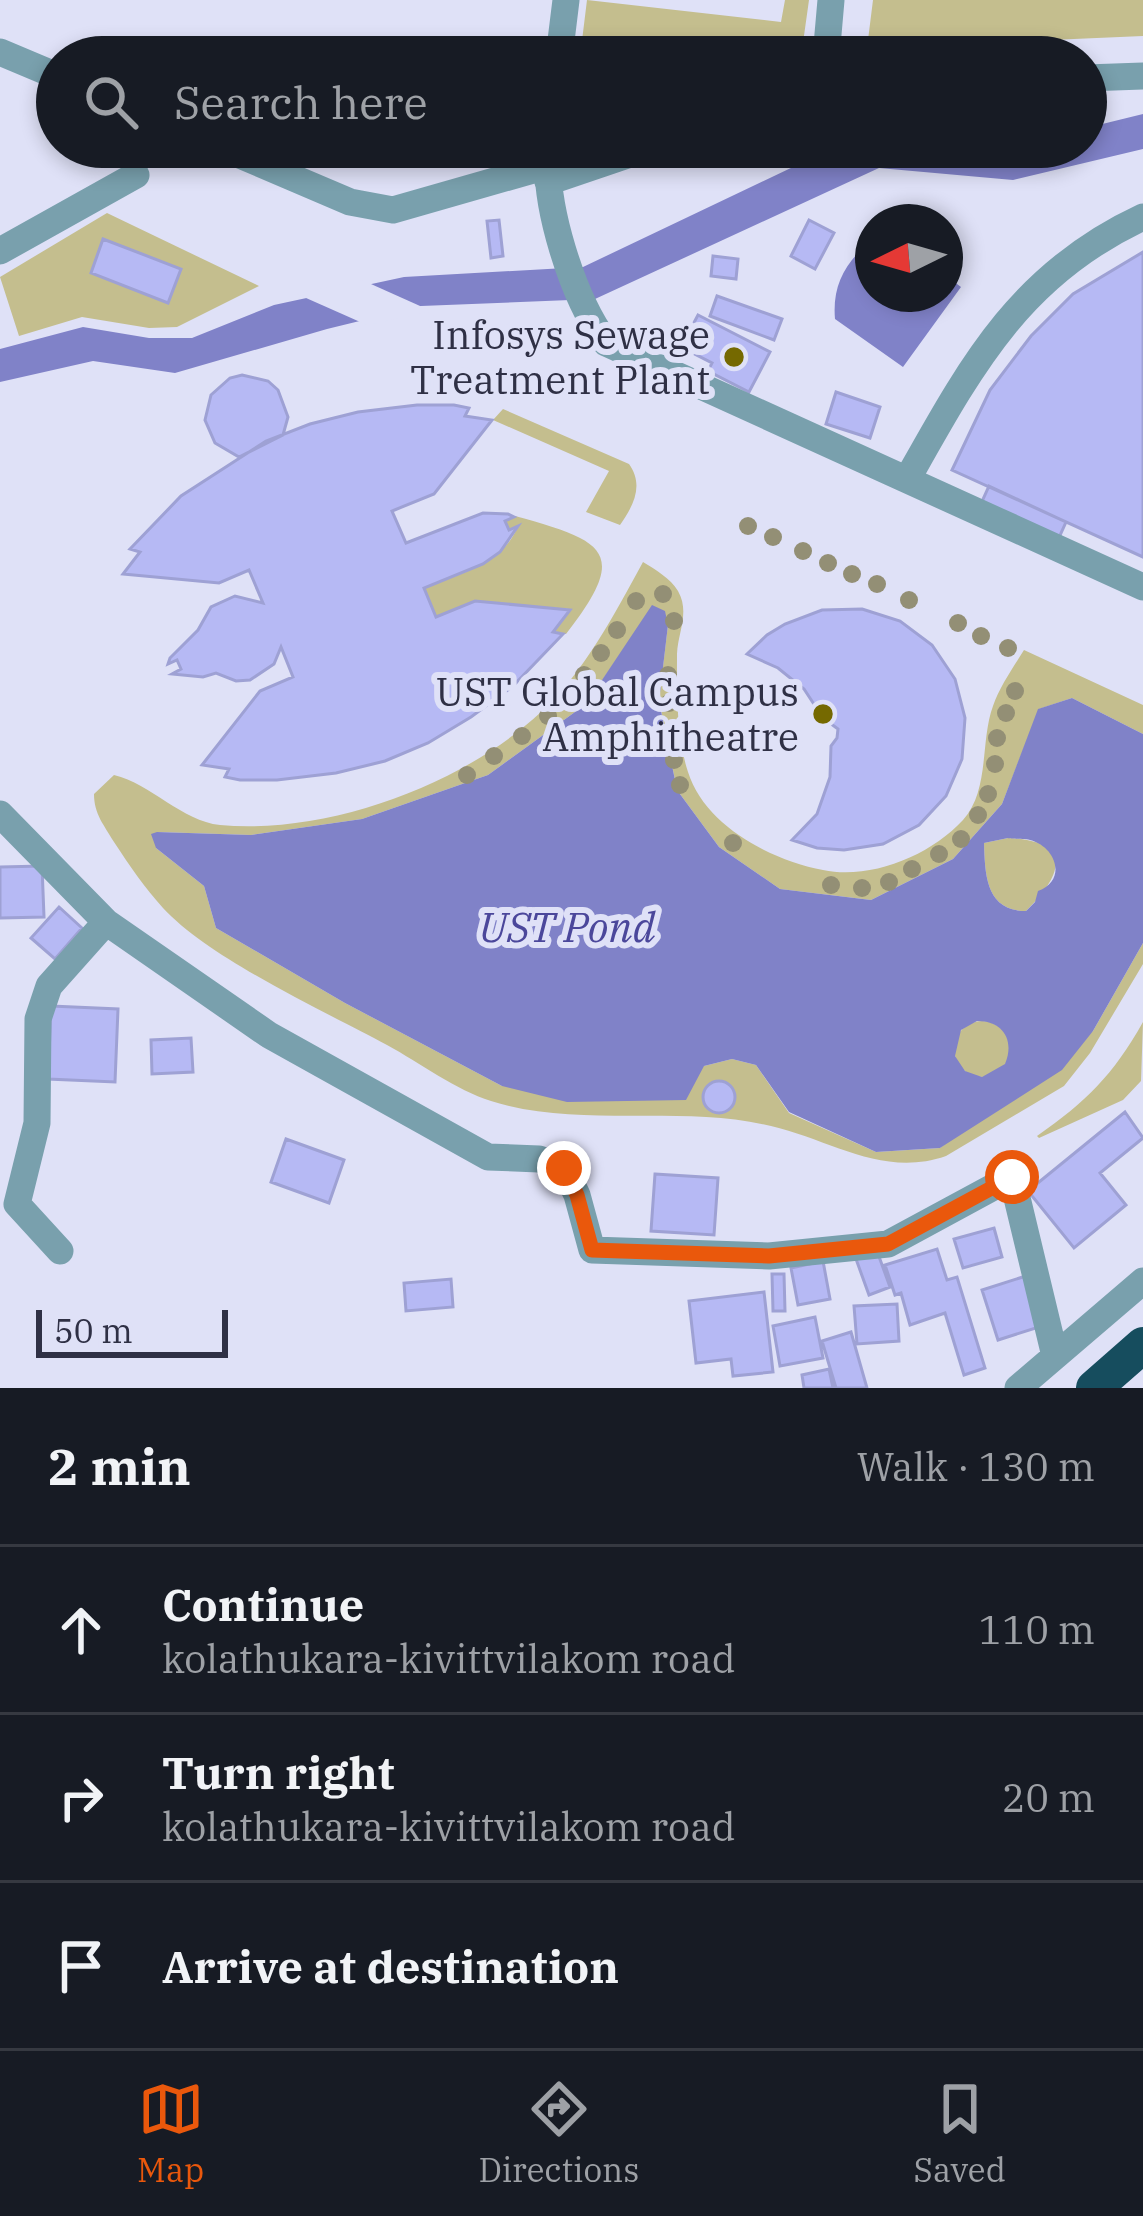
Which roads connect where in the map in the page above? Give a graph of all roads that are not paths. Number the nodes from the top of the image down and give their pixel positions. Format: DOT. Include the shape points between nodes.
graph roads {
  1 [pos="566,0"];
  2 [pos="831,0"];
  3 [pos="562,36"];
  4 [pos="828,36"];
  5 [pos="0,52"];
  6 [pos="36,67"];
  7 [pos="1143,76"];
  8 [pos="1107,77"];
  9 [pos="270,168"];
  10 [pos="538,168"];
  11 [pos="549,168"];
  12 [pos="136,176"];
  13 [pos="1143,217"];
  14 [pos="0,251"];
  15 [pos="908,478"];
  16 [pos="1143,587"];
  17 [pos="0,814"];
  18 [pos="106,922"];
  19 [pos="60,1251"];
  20 [pos="1143,1282"];
  21 [pos="1143,1345"];
  22 [pos="1055,1356"];
  23 [pos="1018,1388"];
  24 [pos="1094,1388"];
  1 -- 3 [label="street"];
  2 -- 4 [label="street"];
  5 -- 6 [label="street"];
  7 -- 8 [label="street"];
  9 -- 10 [label="street" via="350,202 393,210"];
  11 -- 15 [label="street" via="585,314 606,344"];
  12 -- 14 [label="street"];
  13 -- 15 [label="street" via="1107,233 1042,282 973,363"];
  15 -- 16 [label="street"];
  17 -- 18 [label="street"];
  18 -- 19 [label="street" via="49,986 38,1019 38,1123 17,1204"];
  18 -- 22 [label="street" via="268,1035 488,1157 564,1168 592,1250 769,1256 888,1244 1012,1177"];
  20 -- 22 [label="street"];
  21 -- 24 [label="highway"];
  22 -- 23 [label="street"];
}
